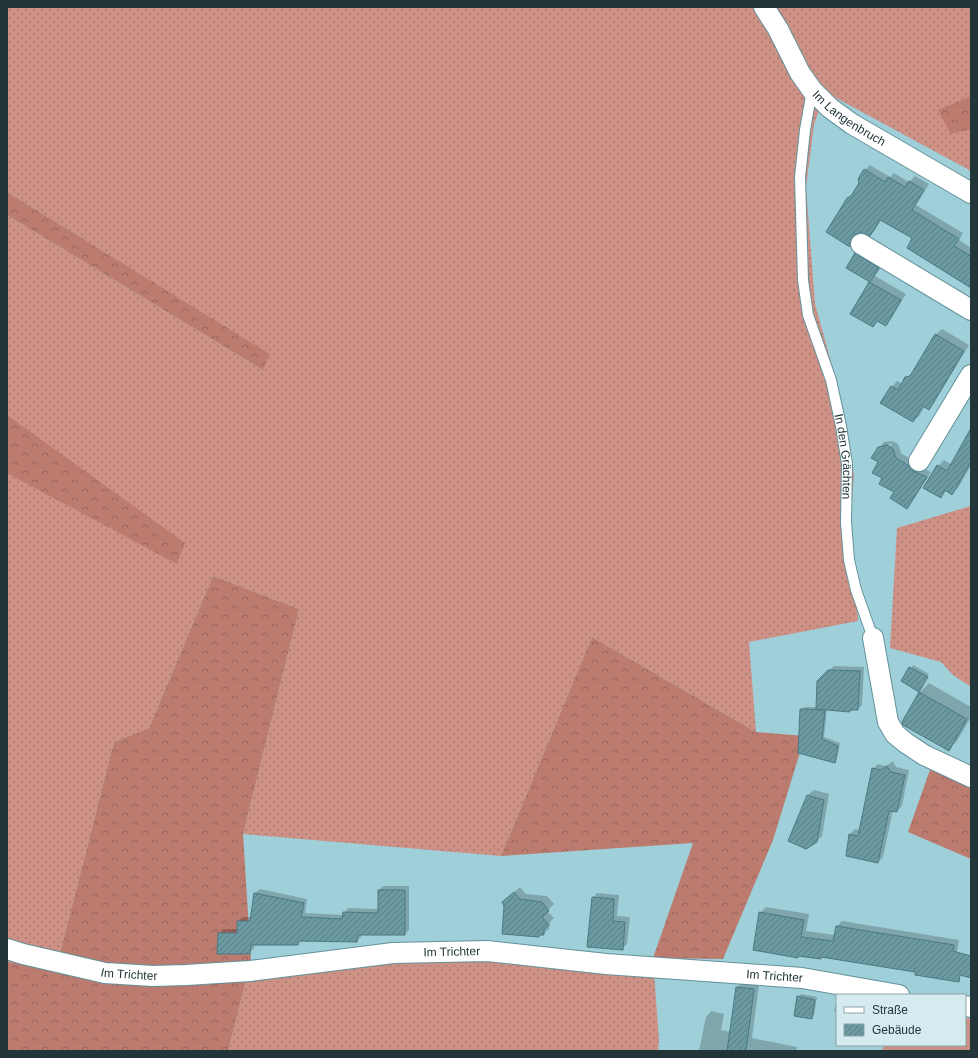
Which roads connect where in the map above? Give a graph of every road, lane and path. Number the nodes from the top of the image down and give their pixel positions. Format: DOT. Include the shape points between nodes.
graph roads {
  1 [pos="764,7"];
  2 [pos="812,90"];
  3 [pos="971,193"];
  4 [pos="861,244"];
  5 [pos="971,310"];
  6 [pos="971,375"];
  7 [pos="919,461"];
  8 [pos="873,638"];
  9 [pos="971,777"];
  10 [pos="7,948"];
  11 [pos="893,994"];
  1 -- 2 [label="street, Im Langenbruch"];
  2 -- 3 [label="street, Im Langenbruch" via="830,108 852,124"];
  2 -- 8 [label="lane, In den Grächten" via="800,177 803,280 808,315 831,380 841,426 847,464 846,522 849,560 856,590"];
  4 -- 5 [label="street"];
  6 -- 7 [label="street"];
  8 -- 9 [label="street, In den Grächten" via="888,722 896,734 924,755"];
  10 -- 11 [label="street, Im Trichter" via="105,973 153,976 250,971 393,953 487,951 606,964 802,978"];
}
